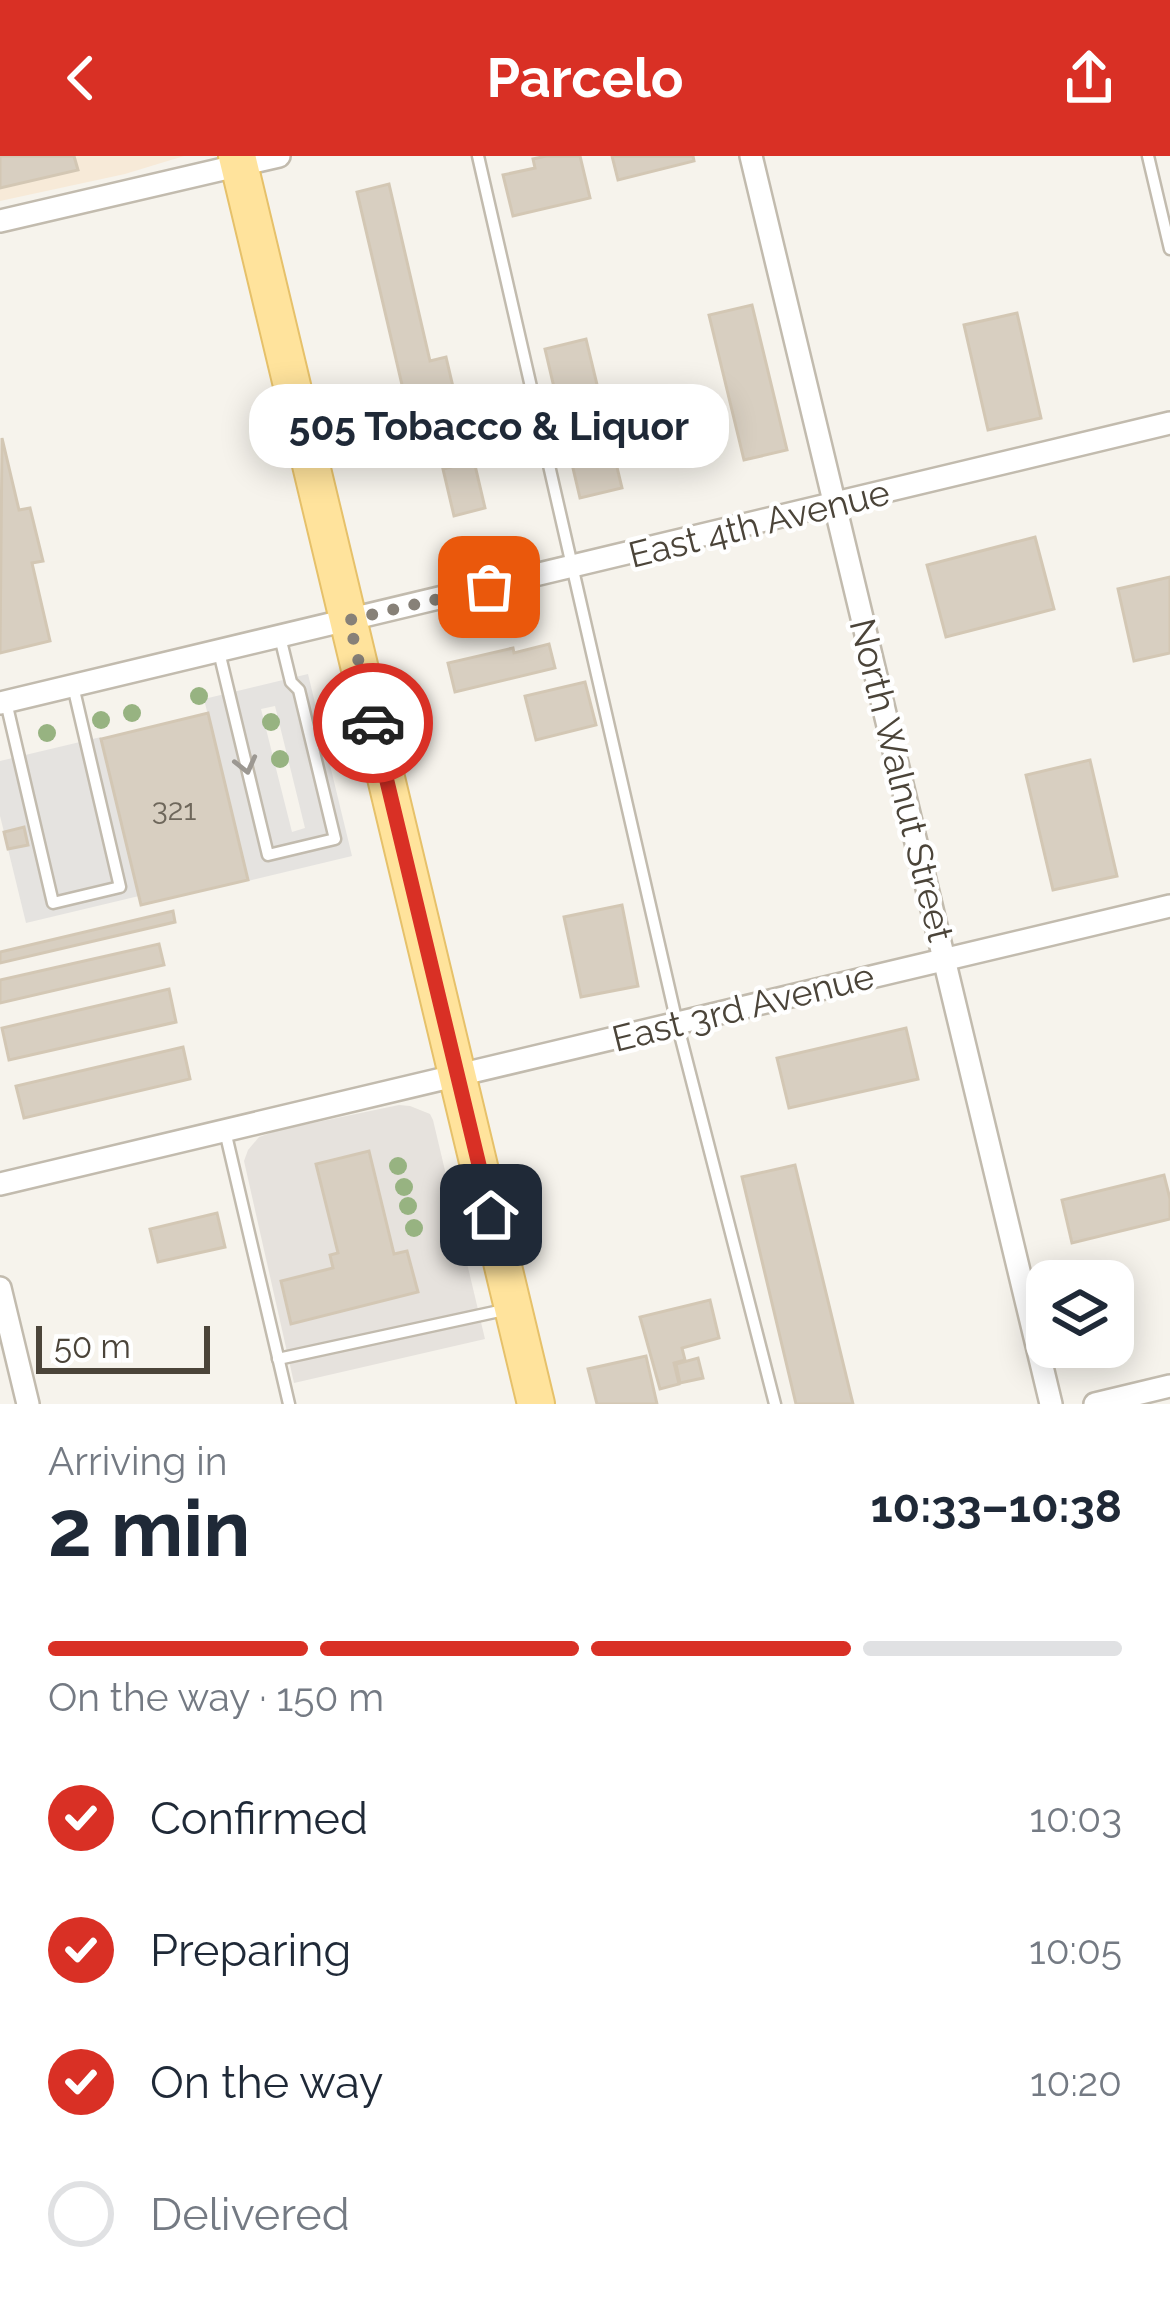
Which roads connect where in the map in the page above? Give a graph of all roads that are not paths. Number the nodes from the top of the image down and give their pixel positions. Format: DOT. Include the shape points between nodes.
graph roads {
  1 [pos="279,156"];
  2 [pos="478,156"];
  3 [pos="751,156"];
  4 [pos="1148,156"];
  5 [pos="238,161"];
  6 [pos="0,221"];
  7 [pos="1170,249"];
  8 [pos="1170,423"];
  9 [pos="835,505"];
  10 [pos="572,568"];
  11 [pos="349,620"];
  12 [pos="280,637"];
  13 [pos="219,652"];
  14 [pos="73,686"];
  15 [pos="3,702"];
  16 [pos="1170,906"];
  17 [pos="946,958"];
  18 [pos="677,1023"];
  19 [pos="457,1076"];
  20 [pos="225,1131"];
  21 [pos="0,1184"];
  22 [pos="0,1288"];
  23 [pos="513,1308"];
  24 [pos="278,1359"];
  25 [pos="1170,1386"];
  26 [pos="28,1404"];
  27 [pos="289,1404"];
  28 [pos="536,1404"];
  29 [pos="775,1404"];
  30 [pos="1051,1404"];
  31 [pos="1095,1404"];
  1 -- 5 [label="street"];
  2 -- 10 [label="lane"];
  3 -- 9 [label="street, North Walnut Street"];
  4 -- 7 [label="lane"];
  5 -- 6 [label="street"];
  5 -- 11 [label="main road"];
  8 -- 9 [label="street, East 4th Avenue"];
  9 -- 10 [label="street, East 4th Avenue"];
  9 -- 17 [label="street, North Walnut Street"];
  10 -- 11 [label="street, East 4th Avenue"];
  10 -- 18 [label="lane"];
  11 -- 12 [label="street, East 4th Avenue"];
  11 -- 19 [label="main road"];
  12 -- 13 [label="street, East 4th Avenue"];
  13 -- 12 [label="lane, one-way" via="268,855 335,839"];
  13 -- 14 [label="street, East 4th Avenue"];
  14 -- 15 [label="street, East 4th Avenue"];
  14 -- 15 [label="lane" via="120,887 75,898 53,903"];
  16 -- 17 [label="street, East 3rd Avenue"];
  17 -- 18 [label="street, East 3rd Avenue"];
  17 -- 30 [label="street, North Walnut Street"];
  18 -- 19 [label="street, East 3rd Avenue"];
  18 -- 29 [label="lane"];
  19 -- 20 [label="street, East 3rd Avenue"];
  19 -- 23 [label="main road"];
  20 -- 21 [label="street, East 3rd Avenue"];
  20 -- 24 [label="lane"];
  22 -- 26 [label="street"];
  23 -- 24 [label="lane"];
  23 -- 28 [label="main road"];
  24 -- 27 [label="lane"];
  25 -- 31 [label="street"];
}
